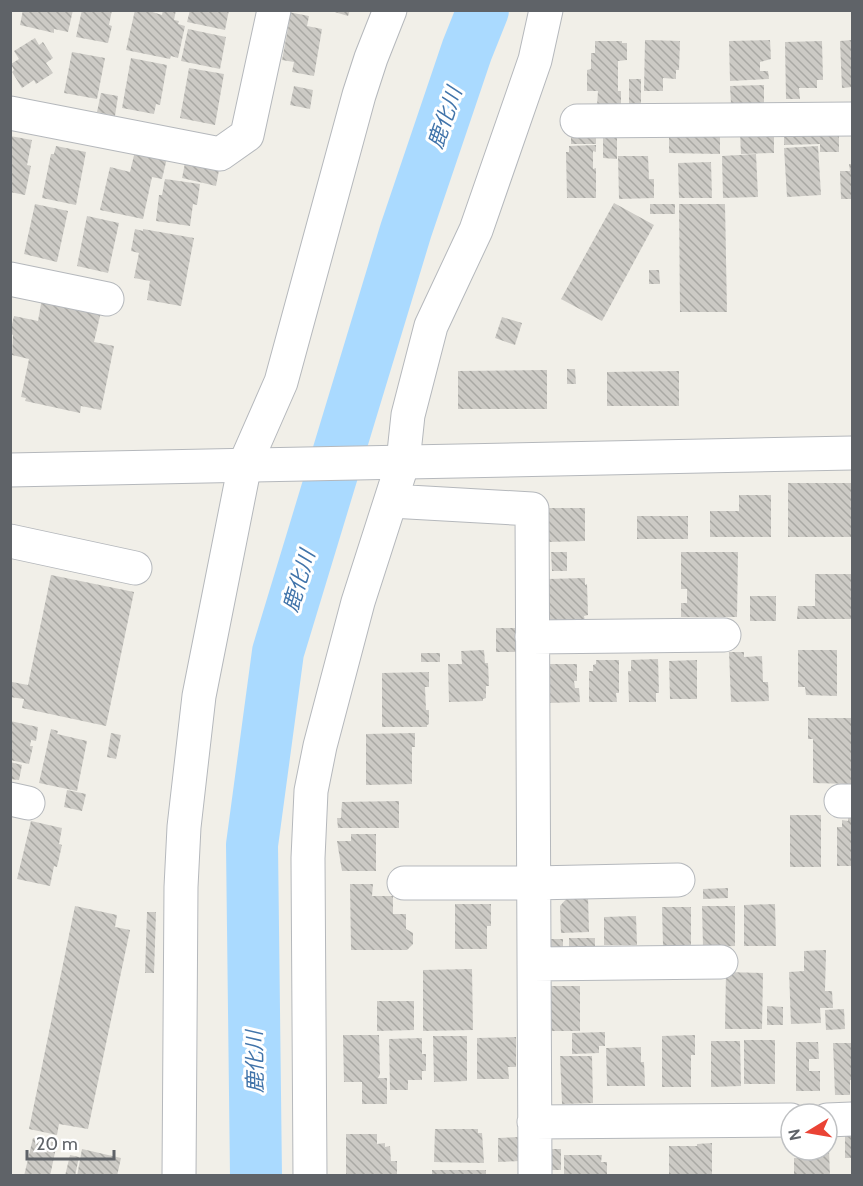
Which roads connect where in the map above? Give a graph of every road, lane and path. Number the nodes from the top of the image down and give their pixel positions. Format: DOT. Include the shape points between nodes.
graph roads {
  1 [pos="274,10"];
  2 [pos="390,10"];
  3 [pos="546,10"];
  4 [pos="10,113"];
  5 [pos="852,119"];
  6 [pos="577,122"];
  7 [pos="10,279"];
  8 [pos="107,299"];
  9 [pos="852,453"];
  10 [pos="398,461"];
  11 [pos="245,464"];
  12 [pos="10,470"];
  13 [pos="391,501"];
  14 [pos="10,541"];
  15 [pos="135,568"];
  16 [pos="724,635"];
  17 [pos="532,637"];
  18 [pos="678,880"];
  19 [pos="404,883"];
  20 [pos="533,883"];
  21 [pos="721,962"];
  22 [pos="534,964"];
  23 [pos="779,1120"];
  24 [pos="534,1122"];
  25 [pos="178,1176"];
  26 [pos="310,1176"];
  27 [pos="535,1176"];
  1 -- 4 [label="street" via="247,135 220,154"];
  2 -- 11 [label="street" via="359,95 281,382"];
  3 -- 10 [label="street" via="535,60 476,230 430,326"];
  5 -- 6 [label="street"];
  7 -- 8 [label="street"];
  9 -- 10 [label="street"];
  10 -- 11 [label="street"];
  10 -- 13 [label="street"];
  11 -- 12 [label="street"];
  11 -- 25 [label="street" via="199,696 184,827"];
  13 -- 17 [label="street" via="532,509"];
  13 -- 26 [label="street" via="358,602 312,791 308,858"];
  14 -- 15 [label="street"];
  16 -- 17 [label="street"];
  17 -- 20 [label="street"];
  18 -- 20 [label="street"];
  19 -- 20 [label="street"];
  20 -- 22 [label="street"];
  21 -- 22 [label="street"];
  22 -- 24 [label="street"];
  23 -- 24 [label="street"];
  24 -- 27 [label="street"];
}
